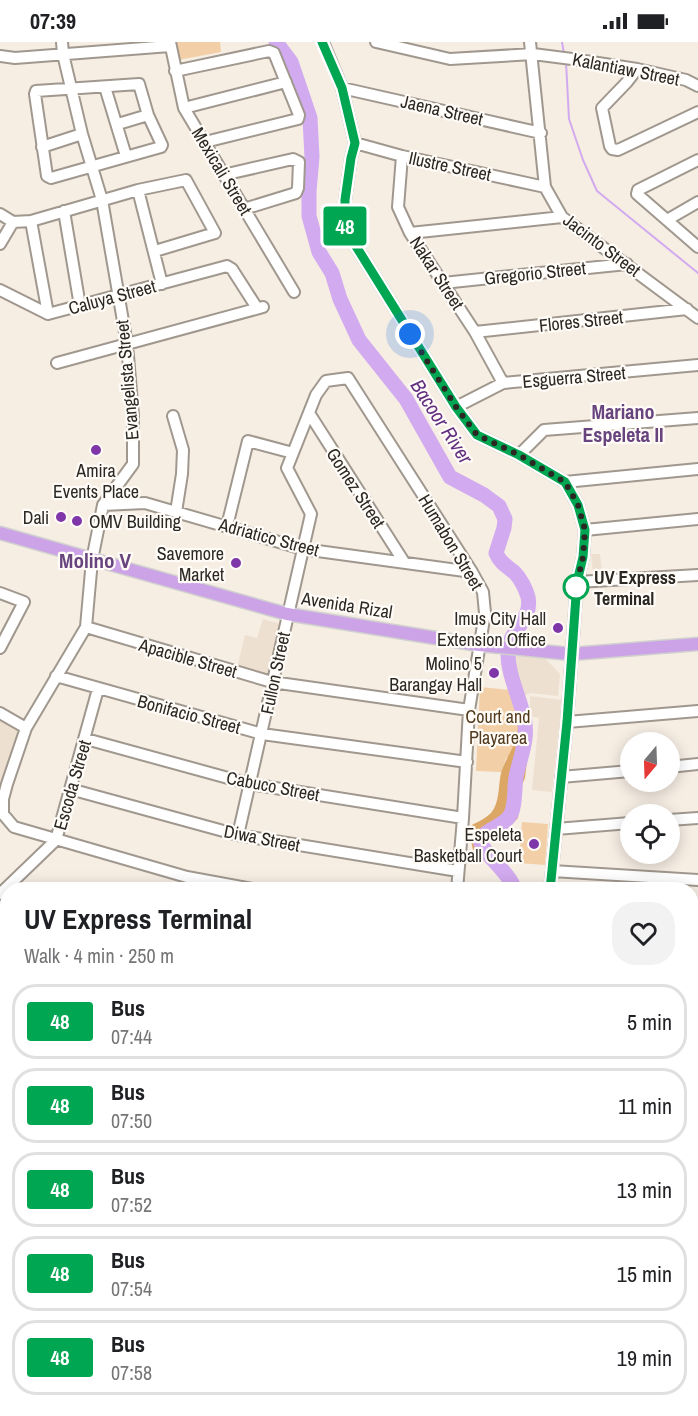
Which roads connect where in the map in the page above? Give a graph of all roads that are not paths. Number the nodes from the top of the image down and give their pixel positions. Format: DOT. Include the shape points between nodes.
graph roads {
  1 [pos="62,42"];
  2 [pos="322,42"];
  3 [pos="376,42"];
  4 [pos="530,42"];
  5 [pos="170,44"];
  6 [pos="63,54"];
  7 [pos="533,54"];
  8 [pos="0,56"];
  9 [pos="637,69"];
  10 [pos="175,71"];
  11 [pos="286,82"];
  12 [pos="698,86"];
  13 [pos="105,87"];
  14 [pos="70,88"];
  15 [pos="342,88"];
  16 [pos="184,108"];
  17 [pos="698,112"];
  18 [pos="148,115"];
  19 [pos="118,124"];
  20 [pos="541,133"];
  21 [pos="82,134"];
  22 [pos="205,142"];
  23 [pos="355,143"];
  24 [pos="42,147"];
  25 [pos="126,156"];
  26 [pos="402,156"];
  27 [pos="698,160"];
  28 [pos="93,166"];
  29 [pos="223,175"];
  30 [pos="545,187"];
  31 [pos="138,190"];
  32 [pos="102,200"];
  33 [pos="698,202"];
  34 [pos="244,208"];
  35 [pos="64,211"];
  36 [pos="0,214"];
  37 [pos="562,217"];
  38 [pos="667,220"];
  39 [pos="31,221"];
  40 [pos="13,222"];
  41 [pos="410,233"];
  42 [pos="0,244"];
  43 [pos="698,247"];
  44 [pos="154,251"];
  45 [pos="627,264"];
  46 [pos="443,283"];
  47 [pos="162,284"];
  48 [pos="0,290"];
  49 [pos="294,292"];
  50 [pos="117,296"];
  51 [pos="80,306"];
  52 [pos="687,309"];
  53 [pos="48,314"];
  54 [pos="698,318"];
  55 [pos="475,332"];
  56 [pos="127,344"];
  57 [pos="57,363"];
  58 [pos="698,365"];
  59 [pos="326,381"];
  60 [pos="503,383"];
  61 [pos="456,407"];
  62 [pos="309,414"];
  63 [pos="173,416"];
  64 [pos="698,418"];
  65 [pos="293,453"];
  66 [pos="519,455"];
  67 [pos="698,469"];
  68 [pos="565,482"];
  69 [pos="104,505"];
  70 [pos="176,512"];
  71 [pos="698,519"];
  72 [pos="227,526"];
  73 [pos="585,530"];
  74 [pos="0,533"];
  75 [pos="303,549"];
  76 [pos="92,560"];
  77 [pos="404,562"];
  78 [pos="472,572"];
  79 [pos="698,574"];
  80 [pos="577,582"];
  81 [pos="0,593"];
  82 [pos="287,614"];
  83 [pos="86,627"];
  84 [pos="698,644"];
  85 [pos="479,645"];
  86 [pos="0,648"];
  87 [pos="571,654"];
  88 [pos="56,676"];
  89 [pos="272,682"];
  90 [pos="98,689"];
  91 [pos="470,710"];
  92 [pos="698,711"];
  93 [pos="0,712"];
  94 [pos="567,722"];
  95 [pos="26,728"];
  96 [pos="262,734"];
  97 [pos="86,739"];
  98 [pos="467,762"];
  99 [pos="698,764"];
  100 [pos="680,766"];
  101 [pos="620,772"];
  102 [pos="561,777"];
  103 [pos="250,784"];
  104 [pos="70,789"];
  105 [pos="463,818"];
  106 [pos="698,818"];
  107 [pos="680,819"];
  108 [pos="620,824"];
  109 [pos="556,829"];
  110 [pos="238,835"];
  111 [pos="56,840"];
  112 [pos="458,871"];
  113 [pos="552,871"];
  114 [pos="698,880"];
  115 [pos="14,882"];
  116 [pos="214,882"];
  117 [pos="457,882"];
  118 [pos="551,882"];
  1 -- 6 [label="street, Evangelista Street"];
  2 -- 15 [label="street"];
  3 -- 7 [label="street, Kalantiaw Street" via="454,59"];
  4 -- 7 [label="street, Jacinto Street"];
  5 -- 6 [label="street"];
  5 -- 10 [label="street, Mexicali Street"];
  6 -- 8 [label="street"];
  6 -- 14 [label="street, Evangelista Street"];
  7 -- 9 [label="street, Kalantiaw Street"];
  7 -- 20 [label="street, Jacinto Street"];
  9 -- 12 [label="street, Kalantiaw Street"];
  9 -- 17 [label="street" via="602,108 612,149 618,150"];
  10 -- 11 [label="street" via="271,51"];
  10 -- 16 [label="street, Mexicali Street"];
  11 -- 16 [label="street"];
  11 -- 22 [label="street" via="298,119"];
  13 -- 14 [label="street"];
  13 -- 18 [label="street" via="140,84"];
  13 -- 19 [label="street"];
  14 -- 21 [label="street, Evangelista Street"];
  14 -- 24 [label="street" via="36,92"];
  15 -- 20 [label="street, Jaena Street"];
  15 -- 23 [label="street"];
  16 -- 22 [label="street, Mexicali Street"];
  18 -- 19 [label="street"];
  18 -- 25 [label="street" via="162,146"];
  19 -- 25 [label="street"];
  20 -- 30 [label="street, Jacinto Street"];
  21 -- 24 [label="street"];
  21 -- 28 [label="street, Evangelista Street"];
  22 -- 29 [label="street, Mexicali Street"];
  23 -- 26 [label="street, Ilustre Street"];
  23 -- 61 [label="street" via="345,200 345,225"];
  24 -- 28 [label="street" via="46,174 51,178"];
  25 -- 28 [label="street"];
  26 -- 30 [label="street, Ilustre Street"];
  26 -- 41 [label="street, Nakar Street" via="397,203"];
  27 -- 38 [label="street" via="638,190"];
  28 -- 32 [label="street, Evangelista Street"];
  29 -- 34 [label="street, Mexicali Street"];
  29 -- 34 [label="street" via="293,159 299,162 296,194"];
  30 -- 37 [label="street, Jacinto Street"];
  31 -- 32 [label="street"];
  31 -- 44 [label="street"];
  31 -- 44 [label="street" via="186,180 216,232"];
  32 -- 35 [label="street"];
  32 -- 50 [label="street, Evangelista Street"];
  33 -- 38 [label="street"];
  34 -- 49 [label="street, Mexicali Street"];
  35 -- 39 [label="street"];
  35 -- 51 [label="street"];
  36 -- 40 [label="street"];
  37 -- 41 [label="street"];
  37 -- 45 [label="street, Jacinto Street"];
  38 -- 43 [label="street"];
  39 -- 40 [label="street"];
  39 -- 53 [label="street"];
  40 -- 42 [label="street"];
  41 -- 46 [label="street, Nakar Street"];
  44 -- 47 [label="street"];
  45 -- 46 [label="street, Gregorio Street"];
  45 -- 52 [label="street, Jacinto Street"];
  46 -- 55 [label="street, Nakar Street"];
  47 -- 50 [label="street, Caluya Street"];
  47 -- 56 [label="street, Caluya Street" via="227,266 260,308"];
  48 -- 53 [label="street, Caluya Street"];
  50 -- 51 [label="street, Caluya Street"];
  50 -- 56 [label="street, Evangelista Street"];
  51 -- 53 [label="street, Caluya Street"];
  52 -- 54 [label="street, Jacinto Street"];
  52 -- 55 [label="street, Flores Street"];
  55 -- 60 [label="street, Nakar Street"];
  56 -- 57 [label="street"];
  56 -- 69 [label="street, Evangelista Street" via="133,464"];
  58 -- 60 [label="street, Esguerra Street"];
  59 -- 62 [label="street, Fullon Street"];
  59 -- 78 [label="street, Humabon Street" via="348,378"];
  60 -- 61 [label="street, Esguerra Street"];
  61 -- 66 [label="street" via="477,435"];
  62 -- 65 [label="street, Fullon Street"];
  62 -- 77 [label="street, Gomez Street"];
  63 -- 70 [label="street" via="183,450"];
  64 -- 66 [label="street" via="544,430"];
  65 -- 72 [label="street" via="248,441"];
  65 -- 75 [label="street, Fullon Street" via="287,468 310,514"];
  66 -- 68 [label="street"];
  67 -- 68 [label="street"];
  68 -- 73 [label="street" via="578,505"];
  69 -- 70 [label="street, Adriatico Street" via="144,503"];
  69 -- 76 [label="street, Evangelista Street"];
  70 -- 72 [label="street, Adriatico Street"];
  71 -- 73 [label="street"];
  72 -- 75 [label="street, Adriatico Street"];
  73 -- 80 [label="street"];
  74 -- 76 [label="main road, Avenida Rizal"];
  75 -- 77 [label="street, Adriatico Street"];
  75 -- 82 [label="street, Fullon Street"];
  76 -- 82 [label="main road, Avenida Rizal"];
  76 -- 83 [label="street, Evangelista Street"];
  77 -- 78 [label="street, Adriatico Street"];
  78 -- 85 [label="street, Humabon Street" via="483,592 485,613"];
  79 -- 80 [label="street"];
  80 -- 87 [label="street"];
  81 -- 86 [label="street" via="24,602"];
  82 -- 85 [label="main road, Avenida Rizal"];
  82 -- 89 [label="street, Fullon Street"];
  83 -- 88 [label="street, Evangelista Street"];
  83 -- 89 [label="street, Apacible Street"];
  84 -- 87 [label="main road, Avenida Rizal"];
  85 -- 87 [label="main road, Avenida Rizal"];
  85 -- 91 [label="street, Humabon Street"];
  87 -- 94 [label="street"];
  88 -- 90 [label="street, Bonifacio Street"];
  88 -- 95 [label="street, Evangelista Street"];
  89 -- 91 [label="street, Apacible Street"];
  89 -- 96 [label="street, Fullon Street"];
  90 -- 96 [label="street, Bonifacio Street"];
  90 -- 97 [label="street, Escoda Street"];
  91 -- 98 [label="street, Humabon Street"];
  92 -- 94 [label="street"];
  93 -- 95 [label="street"];
  94 -- 102 [label="street"];
  95 -- 111 [label="street, Evangelista Street" via="3,799 3,813 14,827"];
  96 -- 98 [label="street, Bonifacio Street"];
  96 -- 103 [label="street, Fullon Street"];
  97 -- 103 [label="street, Cabuco Street"];
  97 -- 104 [label="street, Escoda Street"];
  98 -- 105 [label="street, Humabon Street"];
  99 -- 100 [label="street"];
  101 -- 102 [label="street"];
  102 -- 109 [label="street"];
  103 -- 105 [label="street, Cabuco Street"];
  103 -- 110 [label="street, Fullon Street"];
  104 -- 110 [label="street, Diwa Street"];
  104 -- 111 [label="street, Escoda Street"];
  105 -- 112 [label="street, Humabon Street"];
  106 -- 107 [label="street"];
  108 -- 109 [label="street"];
  109 -- 113 [label="street"];
  110 -- 112 [label="street, Diwa Street"];
  111 -- 115 [label="street, Escoda Street"];
  111 -- 116 [label="street"];
  112 -- 117 [label="street, Humabon Street"];
  113 -- 114 [label="street"];
  113 -- 118 [label="street"];
}
